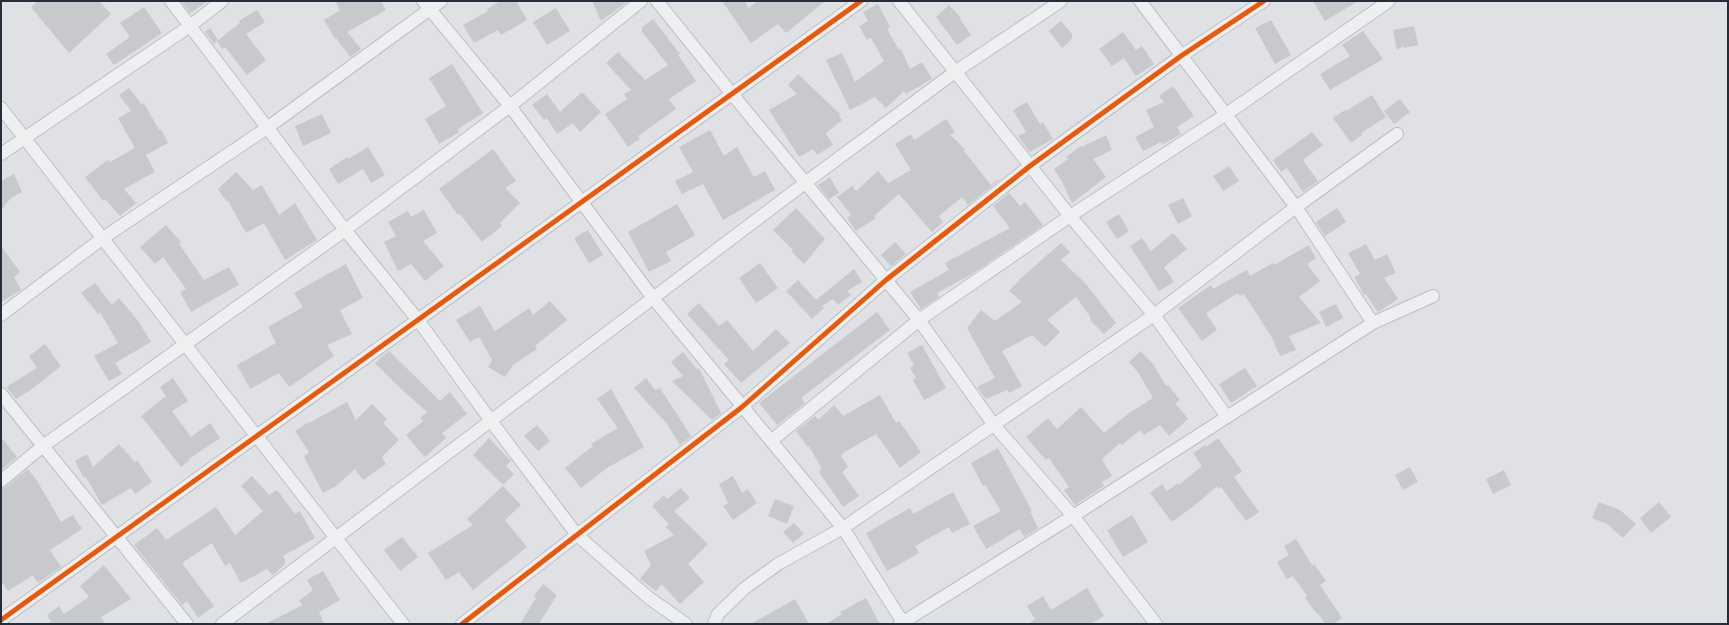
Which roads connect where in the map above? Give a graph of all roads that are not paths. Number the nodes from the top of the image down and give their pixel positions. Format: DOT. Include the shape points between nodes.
graph roads {
  1 [pos="171,1"];
  2 [pos="222,1"];
  3 [pos="441,1"];
  4 [pos="641,1"];
  5 [pos="657,1"];
  6 [pos="861,1"];
  7 [pos="899,1"];
  8 [pos="1061,1"];
  9 [pos="1140,1"];
  10 [pos="1264,1"];
  11 [pos="1389,1"];
  12 [pos="426,6"];
  13 [pos="190,26"];
  14 [pos="1181,56"];
  15 [pos="956,72"];
  16 [pos="732,94"];
  17 [pos="510,106"];
  18 [pos="1,108"];
  19 [pos="1225,115"];
  20 [pos="267,128"];
  21 [pos="1397,134"];
  22 [pos="25,138"];
  23 [pos="1,154"];
  24 [pos="1030,166"];
  25 [pos="806,183"];
  26 [pos="582,202"];
  27 [pos="1296,207"];
  28 [pos="1070,216"];
  29 [pos="345,230"];
  30 [pos="103,238"];
  31 [pos="886,280"];
  32 [pos="1433,296"];
  33 [pos="653,298"];
  34 [pos="1154,314"];
  35 [pos="1,315"];
  36 [pos="418,320"];
  37 [pos="919,320"];
  38 [pos="1372,323"];
  39 [pos="186,345"];
  40 [pos="1,394"];
  41 [pos="742,407"];
  42 [pos="1227,416"];
  43 [pos="491,421"];
  44 [pos="994,425"];
  45 [pos="257,436"];
  46 [pos="771,441"];
  47 [pos="43,446"];
  48 [pos="1,481"];
  49 [pos="1073,516"];
  50 [pos="843,528"];
  51 [pos="577,535"];
  52 [pos="116,538"];
  53 [pos="336,538"];
  54 [pos="1,620"];
  55 [pos="902,623"];
  56 [pos="187,624"];
  57 [pos="222,624"];
  58 [pos="403,624"];
  59 [pos="462,624"];
  60 [pos="686,624"];
  61 [pos="714,624"];
  62 [pos="1156,624"];
  1 -- 13 [label="street"];
  2 -- 13 [label="street"];
  3 -- 12 [label="street"];
  4 -- 17 [label="street"];
  5 -- 16 [label="street"];
  6 -- 16 [label="street"];
  7 -- 15 [label="street"];
  8 -- 15 [label="street"];
  9 -- 14 [label="street"];
  10 -- 14 [label="street"];
  11 -- 19 [label="street"];
  12 -- 17 [label="street"];
  12 -- 20 [label="street"];
  13 -- 20 [label="street"];
  13 -- 22 [label="street"];
  14 -- 19 [label="street"];
  14 -- 24 [label="street"];
  15 -- 24 [label="street"];
  15 -- 25 [label="street"];
  16 -- 25 [label="street"];
  16 -- 26 [label="street"];
  17 -- 26 [label="street"];
  17 -- 29 [label="street"];
  18 -- 22 [label="street"];
  19 -- 27 [label="street"];
  19 -- 28 [label="street"];
  20 -- 29 [label="street"];
  20 -- 30 [label="street"];
  21 -- 27 [label="street"];
  22 -- 23 [label="street"];
  22 -- 30 [label="street"];
  24 -- 28 [label="street"];
  24 -- 31 [label="street"];
  25 -- 31 [label="street"];
  25 -- 33 [label="street"];
  26 -- 33 [label="street"];
  26 -- 36 [label="street"];
  27 -- 34 [label="street"];
  27 -- 38 [label="street"];
  28 -- 34 [label="street"];
  28 -- 37 [label="street"];
  29 -- 36 [label="street"];
  29 -- 39 [label="street"];
  30 -- 35 [label="street"];
  30 -- 39 [label="street"];
  31 -- 37 [label="street"];
  31 -- 41 [label="street"];
  32 -- 38 [label="street"];
  33 -- 41 [label="street"];
  33 -- 43 [label="street"];
  34 -- 42 [label="street"];
  34 -- 44 [label="street"];
  36 -- 43 [label="street"];
  36 -- 45 [label="street"];
  37 -- 44 [label="street"];
  37 -- 46 [label="street"];
  38 -- 42 [label="street"];
  39 -- 45 [label="street"];
  39 -- 47 [label="street"];
  40 -- 47 [label="street"];
  41 -- 46 [label="street"];
  41 -- 51 [label="street"];
  42 -- 49 [label="street"];
  43 -- 51 [label="street"];
  43 -- 53 [label="street"];
  44 -- 49 [label="street"];
  44 -- 50 [label="street"];
  45 -- 52 [label="street"];
  45 -- 53 [label="street"];
  46 -- 50 [label="street"];
  47 -- 48 [label="street"];
  47 -- 52 [label="street"];
  49 -- 55 [label="street"];
  49 -- 62 [label="street"];
  50 -- 55 [label="street"];
  50 -- 61 [label="street" via="778,564 745,588 718,614"];
  51 -- 59 [label="street"];
  51 -- 60 [label="street" via="649,598"];
  52 -- 54 [label="street"];
  52 -- 56 [label="street"];
  53 -- 57 [label="street"];
  53 -- 58 [label="street"];
}
